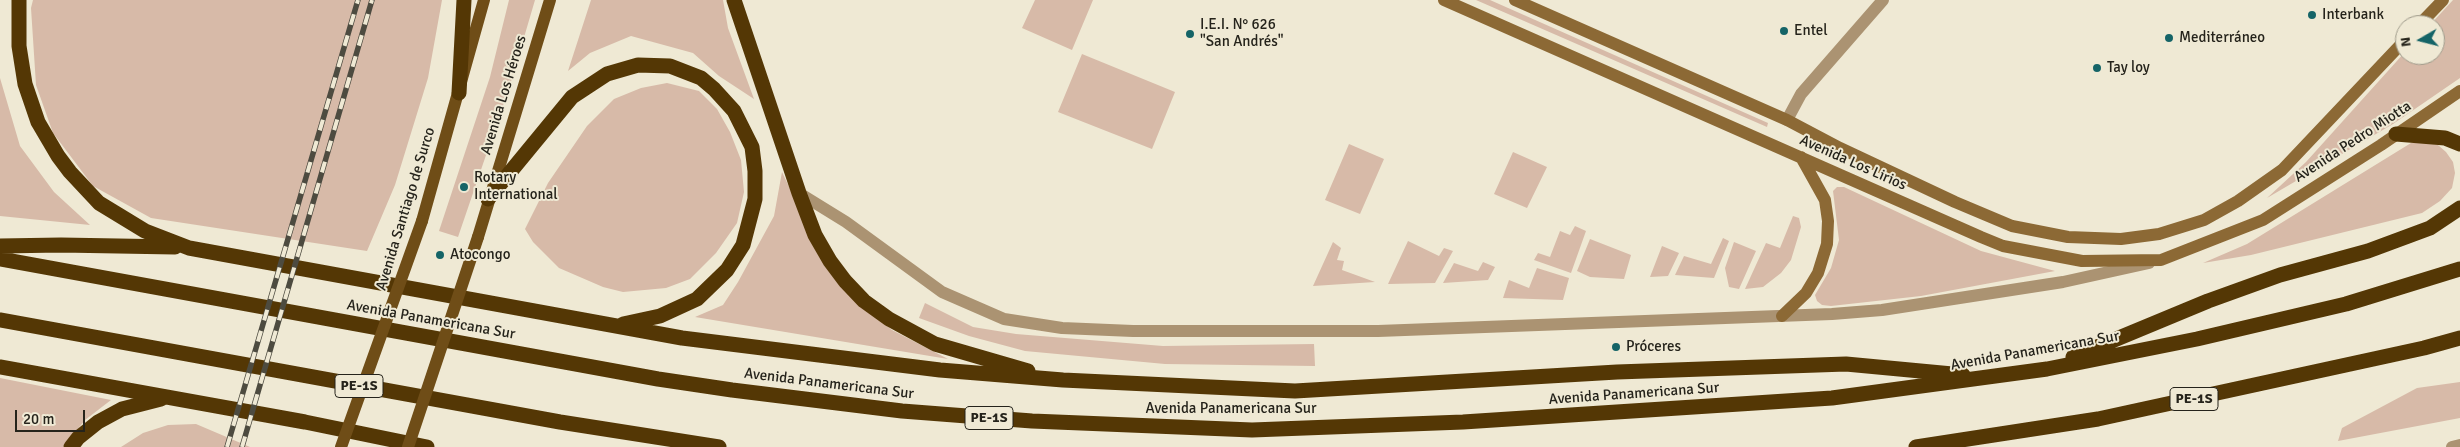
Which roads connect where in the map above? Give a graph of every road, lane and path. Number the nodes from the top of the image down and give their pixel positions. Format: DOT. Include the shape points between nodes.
graph roads {
  1 [pos="19,0"];
  2 [pos="464,0"];
  3 [pos="484,0"];
  4 [pos="550,0"];
  5 [pos="734,0"];
  6 [pos="1444,0"];
  7 [pos="1515,0"];
  8 [pos="1883,0"];
  9 [pos="2442,0"];
  10 [pos="2428,15"];
  11 [pos="2395,51"];
  12 [pos="2460,91"];
  13 [pos="459,92"];
  14 [pos="1788,120"];
  15 [pos="2396,134"];
  16 [pos="2460,144"];
  17 [pos="1801,157"];
  18 [pos="799,193"];
  19 [pos="488,199"];
  20 [pos="2238,201"];
  21 [pos="2460,208"];
  22 [pos="2263,220"];
  23 [pos="0,246"];
  24 [pos="189,248"];
  25 [pos="0,259"];
  26 [pos="2161,260"];
  27 [pos="2460,269"];
  28 [pos="1782,316"];
  29 [pos="0,320"];
  30 [pos="610,326"];
  31 [pos="2458,339"];
  32 [pos="0,367"];
  33 [pos="2046,369"];
  34 [pos="1990,377"];
  35 [pos="1063,380"];
  36 [pos="165,398"];
  37 [pos="2460,445"];
  38 [pos="71,447"];
  39 [pos="341,447"];
  40 [pos="408,447"];
  41 [pos="427,447"];
  42 [pos="719,447"];
  43 [pos="1916,447"];
  44 [pos="2452,447"];
  1 -- 24 [label="highway" via="19,46 25,84 38,122 58,156 99,203 145,231"];
  2 -- 13 [label="highway"];
  3 -- 13 [label="main road"];
  4 -- 19 [label="main road, Avenida Los Héroes"];
  5 -- 18 [label="highway"];
  6 -- 17 [label="main road, Avenida Los Lirios"];
  7 -- 14 [label="main road, Avenida Los Lirios"];
  8 -- 14 [label="street" via="1801,94"];
  9 -- 10 [label="main road"];
  11 -- 20 [label="main road, Avenida Pedro Miotta" via="2282,170"];
  12 -- 15 [label="main road, Avenida Pedro Miotta"];
  13 -- 39 [label="main road, Avenida Santiago de Surco, bridge" via="422,221"];
  14 -- 20 [label="main road, Avenida Los Lirios" via="1840,148 2012,226 2068,237 2121,239 2159,234 2204,220"];
  15 -- 16 [label="highway" via="2445,138"];
  15 -- 22 [label="main road, Avenida Pedro Miotta"];
  17 -- 26 [label="main road, Avenida Los Lirios" via="2003,246 2082,261"];
  17 -- 28 [label="main road" via="1825,200 1827,244 1818,273 1806,293"];
  18 -- 28 [label="street" via="846,222 942,292 1004,318 1062,328 1133,331 1378,330"];
  18 -- 35 [label="highway" via="815,235 830,261 864,300 889,319 935,344"];
  19 -- 30 [label="highway" via="572,97 607,74 638,66 670,66 701,78 727,102 747,134 755,171 752,216 740,250 722,276 697,299 660,316"];
  19 -- 40 [label="main road, bridge"];
  21 -- 33 [label="highway" via="2430,228 2280,275"];
  22 -- 26 [label="main road, Avenida Los Lirios"];
  23 -- 24 [label="highway"];
  24 -- 30 [label="highway"];
  25 -- 34 [label="highway, Avenida Panamericana Sur / PE-1S" via="658,379 883,409 1032,421 1252,430 1463,422 1832,398"];
  26 -- 28 [label="street" via="2063,282 1882,310"];
  27 -- 33 [label="highway, Avenida Panamericana Sur / PE-1S" via="2346,304 2197,339"];
  29 -- 42 [label="highway, PE-1S" via="560,422"];
  30 -- 35 [label="highway" via="940,370"];
  31 -- 43 [label="highway, PE-1S" via="2098,419"];
  32 -- 36 [label="highway"];
  33 -- 34 [label="highway, Avenida Panamericana Sur / PE-1S"];
  34 -- 35 [label="highway" via="1846,364 1617,372 1295,391"];
  36 -- 38 [label="highway" via="122,409 98,422"];
  36 -- 41 [label="highway"];
  37 -- 44 [label="street"];
}
